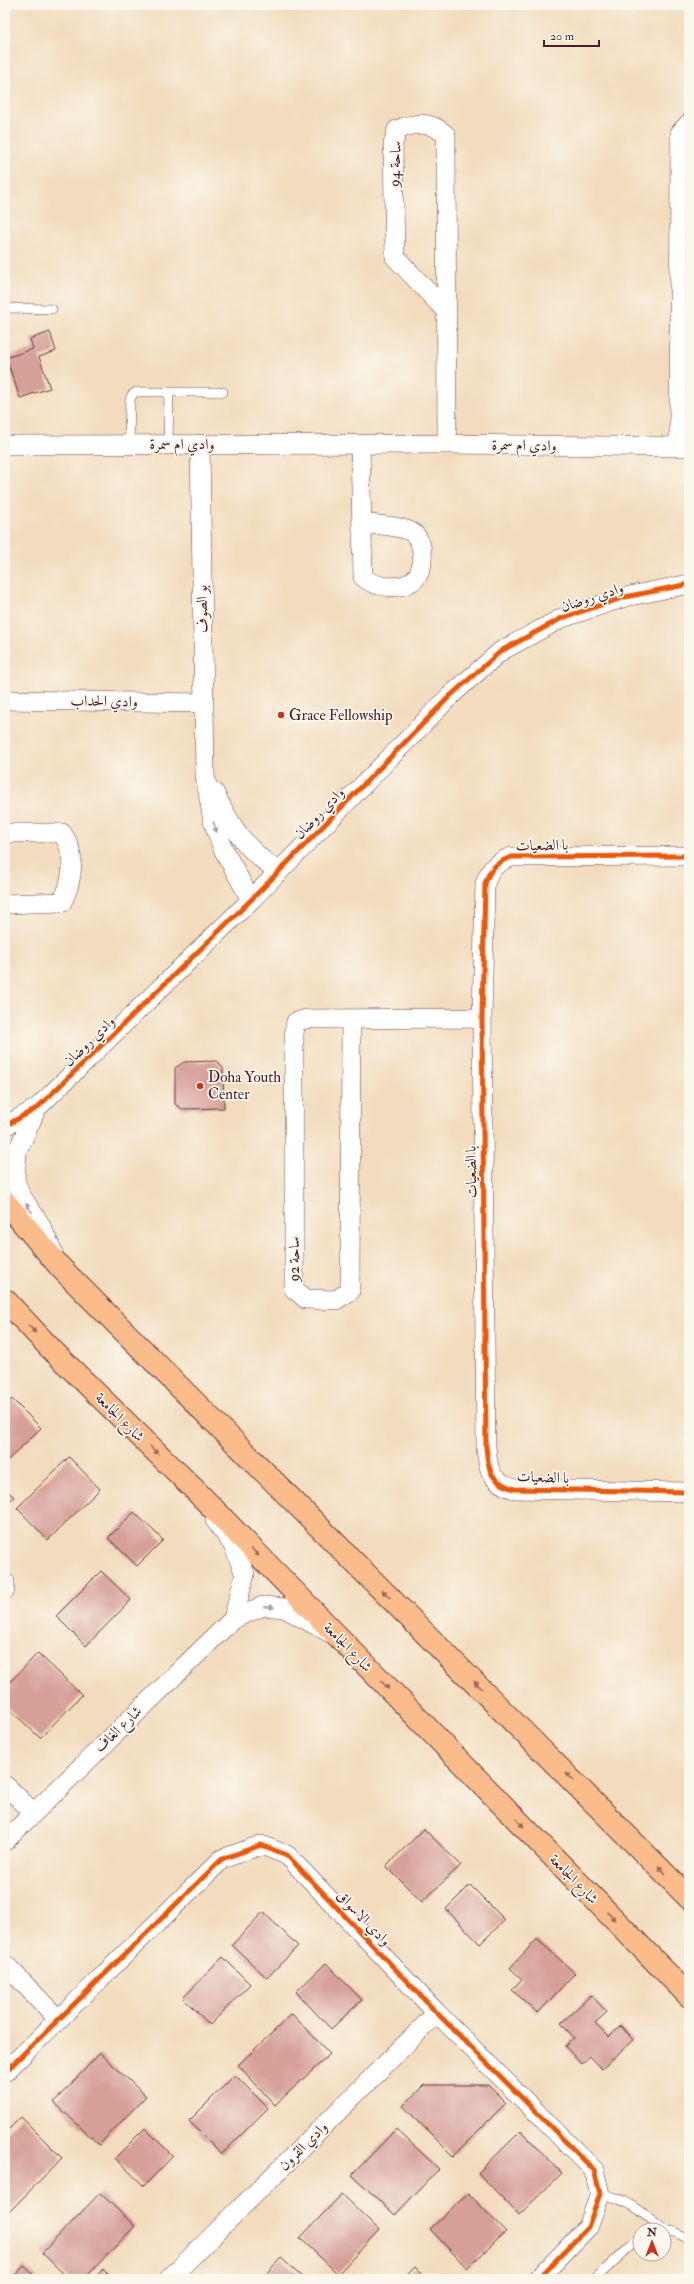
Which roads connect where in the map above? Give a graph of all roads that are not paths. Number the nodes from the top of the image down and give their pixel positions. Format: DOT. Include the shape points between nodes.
graph roads {
  1 [pos="689,123"];
  2 [pos="685,305"];
  3 [pos="5,308"];
  4 [pos="52,309"];
  5 [pos="447,312"];
  6 [pos="169,392"];
  7 [pos="223,392"];
  8 [pos="129,444"];
  9 [pos="168,444"];
  10 [pos="200,444"];
  11 [pos="360,444"];
  12 [pos="447,444"];
  13 [pos="5,445"];
  14 [pos="684,447"];
  15 [pos="362,523"];
  16 [pos="689,584"];
  17 [pos="5,700"];
  18 [pos="204,703"];
  19 [pos="205,775"];
  20 [pos="5,833"];
  21 [pos="689,856"];
  22 [pos="278,872"];
  23 [pos="251,900"];
  24 [pos="5,904"];
  25 [pos="482,1018"];
  26 [pos="351,1020"];
  27 [pos="37,1108"];
  28 [pos="5,1126"];
  29 [pos="5,1202"];
  30 [pos="60,1267"];
  31 [pos="5,1300"];
  32 [pos="194,1490"];
  33 [pos="689,1492"];
  34 [pos="5,1582"];
  35 [pos="5,1590"];
  36 [pos="233,1619"];
  37 [pos="340,1639"];
  38 [pos="5,1785"];
  39 [pos="33,1812"];
  40 [pos="5,1841"];
  41 [pos="689,1898"];
  42 [pos="5,1964"];
  43 [pos="689,1996"];
  44 [pos="437,2013"];
  45 [pos="59,2020"];
  46 [pos="5,2072"];
  47 [pos="600,2194"];
  48 [pos="654,2222"];
  49 [pos="672,2231"];
  50 [pos="689,2239"];
  51 [pos="632,2244"];
  52 [pos="169,2279"];
  53 [pos="538,2279"];
  54 [pos="595,2279"];
  1 -- 2 [label="street" via="680,132"];
  2 -- 14 [label="street"];
  3 -- 4 [label="lane"];
  5 -- 5 [label="street, ساحة 94" via="395,258 393,144 397,130 410,124 431,124 446,135"];
  5 -- 12 [label="street, ساحة 94"];
  6 -- 7 [label="lane"];
  6 -- 8 [label="lane" via="132,394"];
  6 -- 9 [label="lane"];
  8 -- 9 [label="street, وادي ام سمرة"];
  8 -- 13 [label="street, وادي ام سمرة"];
  9 -- 10 [label="street, وادي ام سمرة"];
  10 -- 11 [label="street, وادي ام سمرة"];
  10 -- 18 [label="street, بو الصوف"];
  11 -- 12 [label="street, وادي ام سمرة"];
  11 -- 15 [label="street"];
  12 -- 14 [label="street, وادي ام سمرة"];
  16 -- 22 [label="street, وادي روضان" via="625,597 562,618 501,651 450,696"];
  17 -- 18 [label="street, وادي الحداب"];
  18 -- 19 [label="street, بو الصوف"];
  19 -- 22 [label="street, بو الصوف" via="230,824 256,857"];
  19 -- 23 [label="street, بو الصوف, one-way" via="213,821 223,849"];
  20 -- 24 [label="street" via="62,833 68,844 72,867 71,880 62,902"];
  21 -- 25 [label="street, با الضعيات" via="510,857 497,863 489,871 485,884"];
  22 -- 23 [label="street, وادي روضان"];
  23 -- 27 [label="street, وادي روضان"];
  25 -- 26 [label="street, ساحة 92"];
  25 -- 33 [label="street, با الضعيات" via="486,1447 491,1475 500,1485 514,1490"];
  26 -- 26 [label="street, ساحة 92" via="306,1019 296,1022 294,1033 294,1289 306,1300 336,1300 350,1291"];
  27 -- 28 [label="street, وادي روضان"];
  30 -- 27 [label="street, وادي روضان, one-way" via="15,1180 17,1152"];
  29 -- 30 [label="main road"];
  41 -- 30 [label="main road, one-way"];
  31 -- 32 [label="main road, شارع الجامعة, one-way"];
  32 -- 36 [label="street" via="233,1545 245,1574"];
  32 -- 37 [label="main road, شارع الجامعة, one-way"];
  34 -- 35 [label="street"];
  36 -- 37 [label="street, شارع الغاف, one-way" via="263,1606 284,1608"];
  36 -- 39 [label="street, شارع الغاف"];
  37 -- 43 [label="main road, شارع الجامعة, one-way"];
  38 -- 39 [label="street"];
  39 -- 40 [label="street, شارع الغاف"];
  42 -- 45 [label="street"];
  44 -- 45 [label="street, وادي الاسواق" via="287,1855 261,1845 222,1859"];
  44 -- 47 [label="street, وادي الاسواق" via="594,2170"];
  44 -- 52 [label="street, وادي القرون"];
  45 -- 46 [label="street, وادي الاسواق"];
  47 -- 48 [label="lane" via="630,2203"];
  47 -- 53 [label="street" via="588,2227"];
  49 -- 50 [label="lane"];
  51 -- 54 [label="lane"];
}
